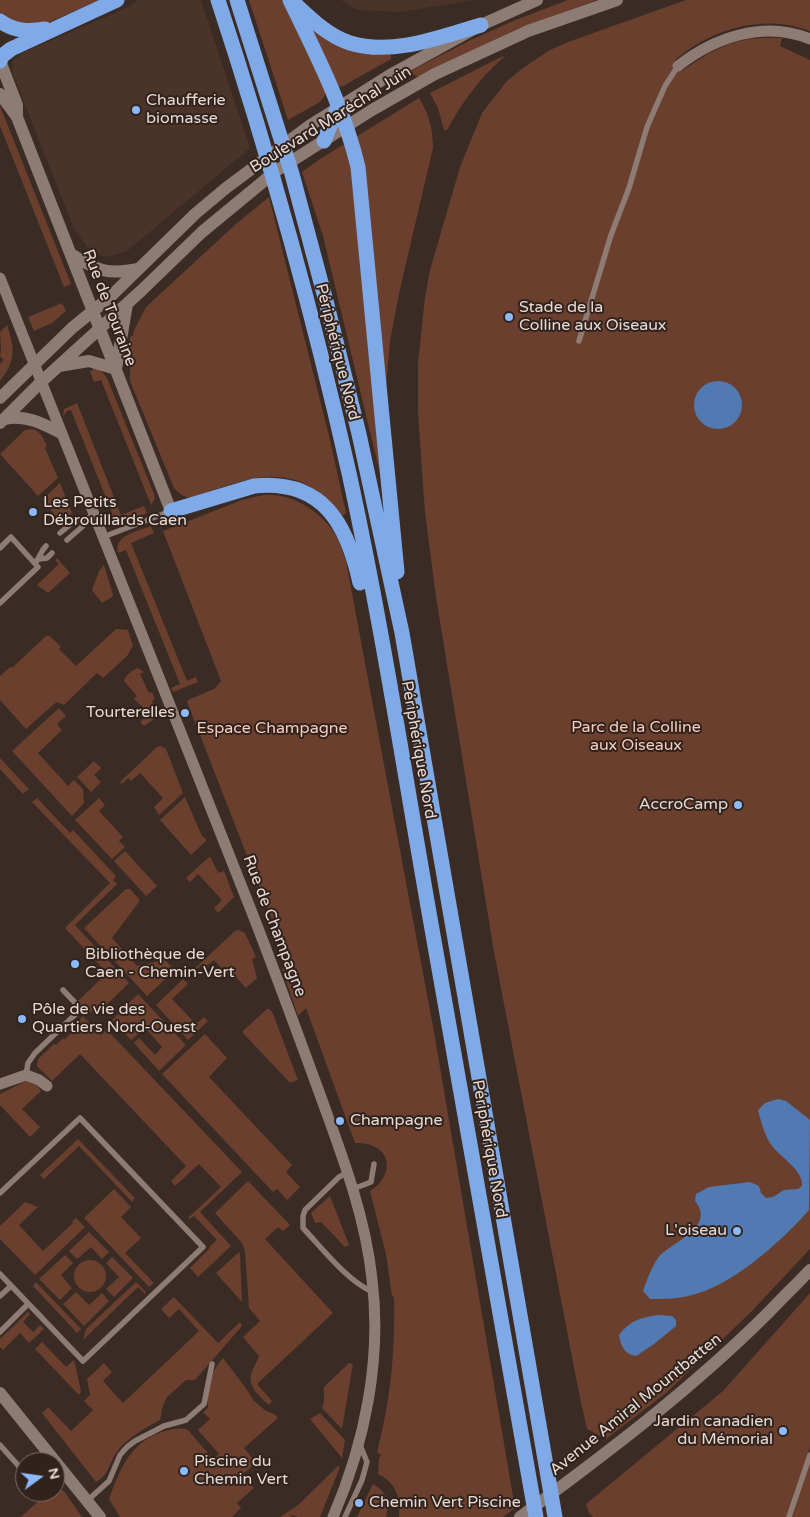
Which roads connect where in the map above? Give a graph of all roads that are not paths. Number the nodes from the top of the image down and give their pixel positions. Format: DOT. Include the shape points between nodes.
graph roads {
  1 [pos="117,0"];
  2 [pos="218,0"];
  3 [pos="238,0"];
  4 [pos="290,0"];
  5 [pos="537,0"];
  6 [pos="617,0"];
  7 [pos="0,21"];
  8 [pos="66,25"];
  9 [pos="481,25"];
  10 [pos="810,39"];
  11 [pos="0,61"];
  12 [pos="678,66"];
  13 [pos="0,94"];
  14 [pos="338,106"];
  15 [pos="17,117"];
  16 [pos="346,126"];
  17 [pos="320,143"];
  18 [pos="71,254"];
  19 [pos="138,269"];
  20 [pos="0,278"];
  21 [pos="126,304"];
  22 [pos="93,311"];
  23 [pos="100,328"];
  24 [pos="579,341"];
  25 [pos="34,364"];
  26 [pos="59,366"];
  27 [pos="116,369"];
  28 [pos="41,382"];
  29 [pos="0,398"];
  30 [pos="2,421"];
  31 [pos="62,432"];
  32 [pos="172,511"];
  33 [pos="94,515"];
  34 [pos="82,521"];
  35 [pos="60,533"];
  36 [pos="103,537"];
  37 [pos="67,540"];
  38 [pos="46,546"];
  39 [pos="0,548"];
  40 [pos="52,553"];
  41 [pos="37,561"];
  42 [pos="0,603"];
  43 [pos="379,628"];
  44 [pos="402,633"];
  45 [pos="64,990"];
  46 [pos="26,1075"];
  47 [pos="0,1084"];
  48 [pos="46,1086"];
  49 [pos="374,1164"];
  50 [pos="347,1173"];
  51 [pos="353,1189"];
  52 [pos="0,1193"];
  53 [pos="810,1270"];
  54 [pos="0,1274"];
  55 [pos="11,1286"];
  56 [pos="374,1293"];
  57 [pos="0,1296"];
  58 [pos="28,1304"];
  59 [pos="0,1332"];
  60 [pos="212,1364"];
  61 [pos="0,1393"];
  62 [pos="359,1442"];
  63 [pos="0,1445"];
  64 [pos="810,1455"];
  65 [pos="15,1462"];
  66 [pos="67,1474"];
  67 [pos="88,1500"];
  68 [pos="100,1517"];
  69 [pos="333,1517"];
  70 [pos="345,1517"];
  71 [pos="520,1517"];
  72 [pos="536,1517"];
  73 [pos="555,1517"];
  74 [pos="789,1517"];
  1 -- 8 [label="highway"];
  2 -- 43 [label="highway, Périphérique Nord" via="295,255 322,360"];
  3 -- 44 [label="highway, Périphérique Nord" via="292,174 327,305"];
  4 -- 9 [label="highway" via="334,35 364,46 408,44"];
  4 -- 14 [label="highway"];
  5 -- 9 [label="main road, Boulevard Maréchal Juin"];
  6 -- 16 [label="main road, Boulevard Maréchal Juin" via="492,47 415,85"];
  7 -- 8 [label="highway" via="27,31"];
  8 -- 11 [label="highway" via="10,49"];
  9 -- 14 [label="main road, Boulevard Maréchal Juin"];
  10 -- 12 [label="street" via="787,32 746,33 714,43"];
  11 -- 15 [label="main road, Rue de Touraine" via="17,105"];
  12 -- 24 [label="lane" via="665,86 647,127"];
  13 -- 15 [label="main road, Rue de Touraine"];
  14 -- 16 [label="highway"];
  14 -- 17 [label="highway"];
  14 -- 19 [label="main road, Boulevard Maréchal Juin" via="195,214"];
  15 -- 18 [label="main road, Rue de Touraine"];
  16 -- 17 [label="main road, Boulevard Maréchal Juin"];
  16 -- 44 [label="highway" via="358,167"];
  17 -- 21 [label="main road, Boulevard Maréchal Juin" via="276,172 202,232"];
  18 -- 19 [label="main road" via="86,265 106,272"];
  18 -- 22 [label="main road, Rue de Touraine"];
  19 -- 22 [label="main road, Boulevard Maréchal Juin"];
  20 -- 25 [label="street, Rue de Champagne"];
  21 -- 23 [label="main road, Boulevard Maréchal Juin"];
  21 -- 27 [label="main road"];
  22 -- 23 [label="main road, Rue de Touraine"];
  22 -- 25 [label="main road, Boulevard Maréchal Juin"];
  23 -- 26 [label="main road, Boulevard Maréchal Juin"];
  23 -- 27 [label="main road, Rue de Touraine"];
  25 -- 28 [label="street, Rue de Champagne"];
  25 -- 29 [label="main road, Boulevard Maréchal Juin"];
  26 -- 27 [label="main road" via="89,361"];
  26 -- 28 [label="main road, Boulevard Maréchal Juin"];
  27 -- 32 [label="main road, Rue de Touraine"];
  28 -- 30 [label="main road, Boulevard Maréchal Juin"];
  28 -- 31 [label="street, Rue de Champagne"];
  30 -- 31 [label="main road" via="12,417 31,419"];
  31 -- 33 [label="street, Rue de Champagne"];
  32 -- 36 [label="lane"];
  32 -- 43 [label="highway" via="254,486 282,486 307,494 328,510 348,538 364,602"];
  33 -- 34 [label="lane"];
  33 -- 36 [label="street, Rue de Champagne"];
  34 -- 35 [label="lane" via="76,519"];
  34 -- 37 [label="lane" via="83,526"];
  36 -- 50 [label="street, Rue de Champagne" via="258,929"];
  38 -- 41 [label="lane" via="40,551"];
  39 -- 41 [label="lane" via="11,537"];
  40 -- 41 [label="lane"];
  41 -- 42 [label="lane" via="38,567"];
  43 -- 72 [label="highway, Périphérique Nord"];
  44 -- 73 [label="highway, Périphérique Nord"];
  45 -- 46 [label="lane" via="80,1009 35,1053 28,1063"];
  46 -- 47 [label="street"];
  46 -- 48 [label="street"];
  49 -- 51 [label="lane" via="371,1182"];
  50 -- 51 [label="street, Rue de Champagne"];
  50 -- 56 [label="lane" via="305,1210 303,1228 351,1278"];
  51 -- 56 [label="street, Rue de Champagne"];
  52 -- 58 [label="lane" via="80,1118 202,1247 83,1362"];
  53 -- 71 [label="main road, Avenue Amiral Mountbatten" via="743,1338 695,1380 612,1449"];
  54 -- 55 [label="lane"];
  55 -- 57 [label="lane"];
  55 -- 58 [label="lane"];
  56 -- 62 [label="street, Rue de Champagne" via="371,1380"];
  58 -- 59 [label="lane"];
  60 -- 67 [label="lane" via="204,1404 186,1420 164,1426 131,1444 120,1455 109,1481"];
  61 -- 66 [label="main road"];
  62 -- 69 [label="street, Rue de Champagne" via="353,1467"];
  62 -- 70 [label="lane" via="367,1462"];
  63 -- 65 [label="lane"];
  64 -- 74 [label="lane"];
  66 -- 67 [label="main road"];
  67 -- 68 [label="main road"];
}
